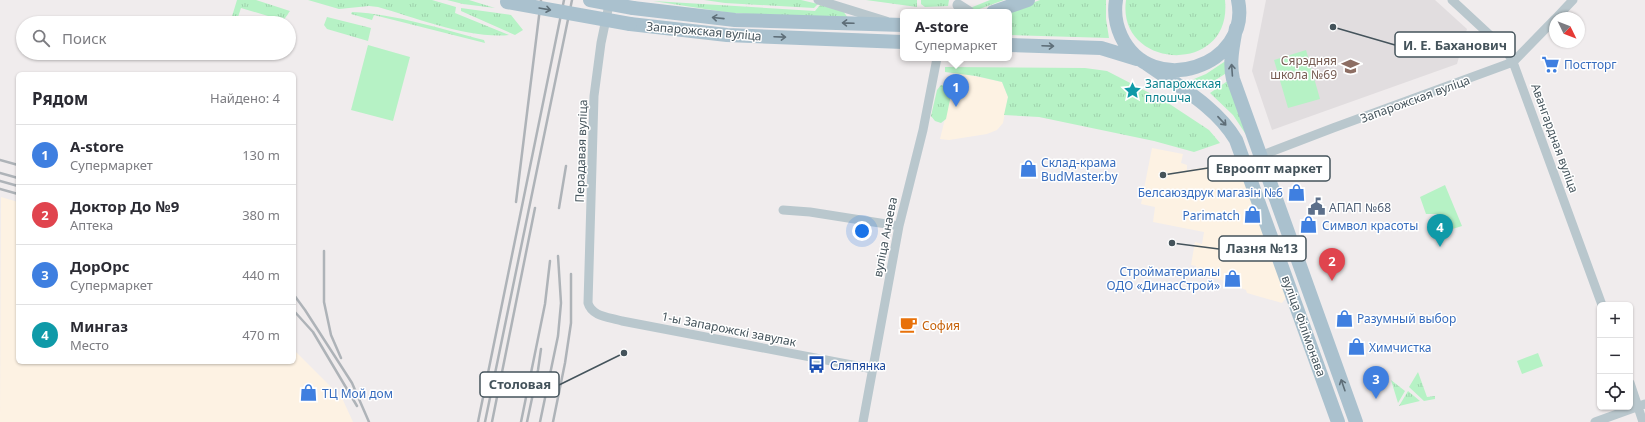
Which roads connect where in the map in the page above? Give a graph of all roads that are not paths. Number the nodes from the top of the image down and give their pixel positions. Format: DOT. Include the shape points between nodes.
graph roads {
  1 [pos="590,0"];
  2 [pos="610,0"];
  3 [pos="818,0"];
  4 [pos="1028,0"];
  5 [pos="1116,0"];
  6 [pos="1238,0"];
  7 [pos="1243,0"];
  8 [pos="1452,0"];
  9 [pos="1573,0"];
  10 [pos="504,1"];
  11 [pos="1002,9"];
  12 [pos="1561,12"];
  13 [pos="900,24"];
  14 [pos="1237,24"];
  15 [pos="1549,24"];
  16 [pos="900,25"];
  17 [pos="900,42"];
  18 [pos="1012,45"];
  19 [pos="936,61"];
  20 [pos="1144,62"];
  21 [pos="1513,62"];
  22 [pos="1260,156"];
  23 [pos="783,210"];
  24 [pos="899,226"];
  25 [pos="1601,302"];
  26 [pos="588,303"];
  27 [pos="873,369"];
  28 [pos="1633,389"];
  29 [pos="1641,405"];
  30 [pos="863,422"];
  31 [pos="1338,422"];
  32 [pos="1356,422"];
  33 [pos="1595,422"];
  34 [pos="1643,422"];
  16 -- 1 [label="main road, Запарожская вуліца, one-way, bridge" via="734,20 633,8"];
  2 -- 26 [label="street, Перадавая вуліца" via="594,96"];
  3 -- 13 [label="street"];
  4 -- 11 [label="main road"];
  5 -- 20 [label="main road" via="1116,18 1124,42"];
  6 -- 14 [label="main road"];
  7 -- 14 [label="main road"];
  8 -- 21 [label="street, Авангардная вуліца" via="1506,50"];
  9 -- 12 [label="street, Запарожская вуліца"];
  10 -- 17 [label="main road, Запарожская вуліца, one-way, bridge" via="630,24 727,35"];
  14 -- 20 [label="main road" via="1222,51 1199,66 1173,71 1159,69"];
  22 -- 14 [label="main road, вуліца Філімонава, one-way" via="1231,73"];
  15 -- 21 [label="street, Запарожская вуліца"];
  18 -- 20 [label="main road, one-way" via="1101,48"];
  19 -- 24 [label="street, вуліца Анаева" via="923,130"];
  20 -- 31 [label="main road, вуліца Філімонава, one-way" via="1206,105 1223,121 1236,140"];
  21 -- 22 [label="street, Запарожская вуліца"];
  21 -- 25 [label="street, Авангардная вуліца"];
  32 -- 22 [label="main road, вуліца Філімонава, one-way"];
  23 -- 24 [label="street"];
  24 -- 27 [label="street, вуліца Анаева"];
  26 -- 27 [label="street, 1-ы Запарожскі завулак" via="596,314"];
  27 -- 30 [label="street, вуліца Анаева"];
  28 -- 29 [label="street"];
  29 -- 33 [label="street"];
  29 -- 34 [label="street"];
}
